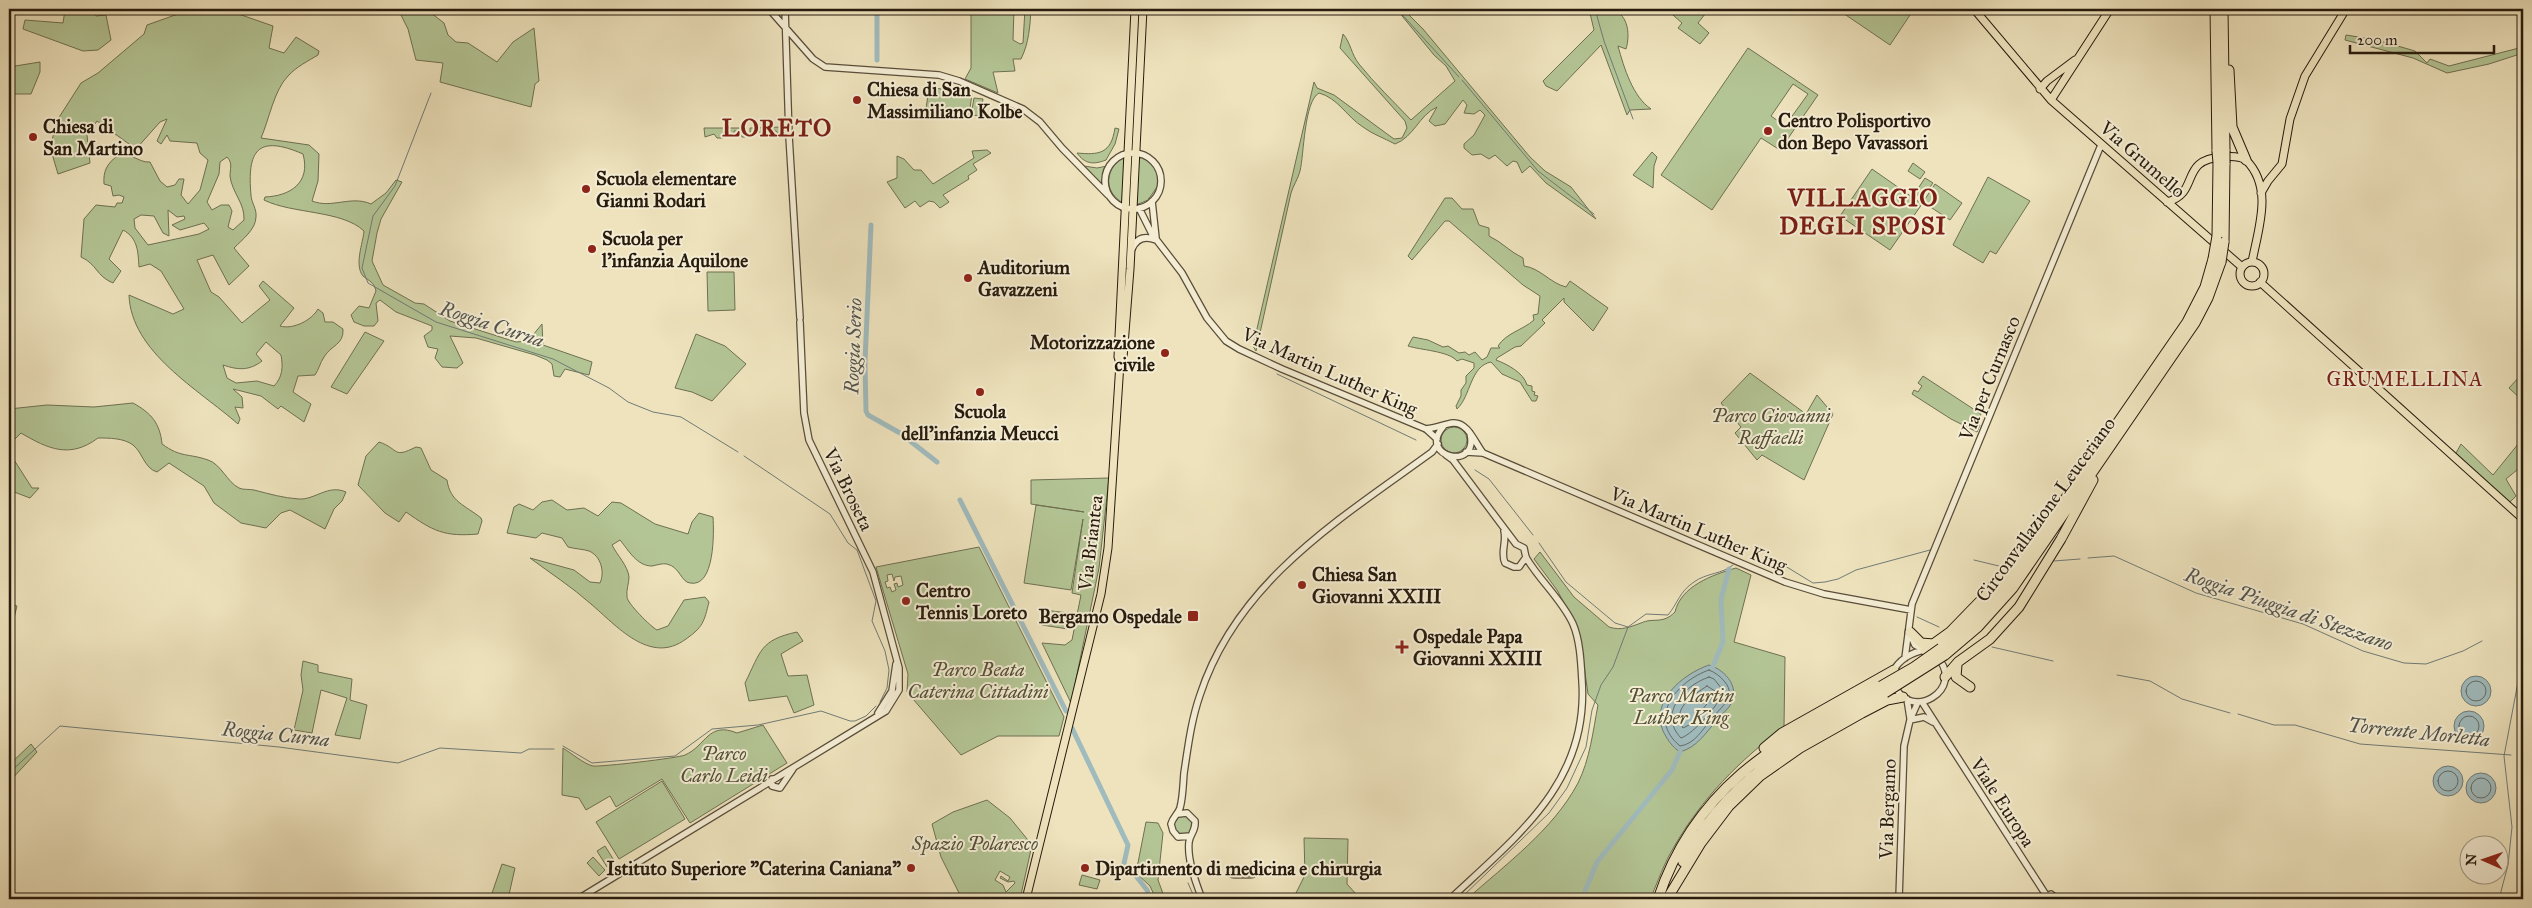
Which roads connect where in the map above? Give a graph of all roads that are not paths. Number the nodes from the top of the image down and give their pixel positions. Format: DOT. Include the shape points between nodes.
graph roads {
  1 [pos="769,9"];
  2 [pos="785,9"];
  3 [pos="1135,9"];
  4 [pos="1143,9"];
  5 [pos="1974,9"];
  6 [pos="2110,9"];
  7 [pos="2215,9"];
  8 [pos="2223,9"];
  9 [pos="2346,9"];
  10 [pos="786,25"];
  11 [pos="2223,46"];
  12 [pos="2076,60"];
  13 [pos="2040,89"];
  14 [pos="2051,100"];
  15 [pos="1053,137"];
  16 [pos="2101,144"];
  17 [pos="2221,151"];
  18 [pos="1132,152"];
  19 [pos="2246,160"];
  20 [pos="1084,165"];
  21 [pos="2254,169"];
  22 [pos="2275,174"];
  23 [pos="2261,193"];
  24 [pos="1108,195"];
  25 [pos="1152,202"];
  26 [pos="2167,202"];
  27 [pos="1132,209"];
  28 [pos="1156,240"];
  29 [pos="1131,253"];
  30 [pos="2217,260"];
  31 [pos="2252,262"];
  32 [pos="2242,267"];
  33 [pos="2260,282"];
  34 [pos="1120,362"];
  35 [pos="2148,393"];
  36 [pos="1443,427"];
  37 [pos="1426,429"];
  38 [pos="1470,434"];
  39 [pos="1437,442"];
  40 [pos="1432,452"];
  41 [pos="1482,453"];
  42 [pos="1445,454"];
  43 [pos="1464,454"];
  44 [pos="1461,471"];
  45 [pos="2523,519"];
  46 [pos="1504,528"];
  47 [pos="1516,544"];
  48 [pos="1504,549"];
  49 [pos="1526,557"];
  50 [pos="1911,610"];
  51 [pos="1909,628"];
  52 [pos="1940,648"];
  53 [pos="1925,650"];
  54 [pos="1905,658"];
  55 [pos="1958,662"];
  56 [pos="1894,670"];
  57 [pos="1945,677"];
  58 [pos="1970,687"];
  59 [pos="1883,689"];
  60 [pos="1934,697"];
  61 [pos="1905,698"];
  62 [pos="1920,702"];
  63 [pos="1910,720"];
  64 [pos="1934,723"];
  65 [pos="796,766"];
  66 [pos="774,780"];
  67 [pos="783,782"];
  68 [pos="1182,798"];
  69 [pos="1714,800"];
  70 [pos="1187,813"];
  71 [pos="1178,814"];
  72 [pos="1190,836"];
  73 [pos="1178,837"];
  74 [pos="1189,850"];
  75 [pos="2045,897"];
  76 [pos="578,899"];
  77 [pos="1026,899"];
  78 [pos="1202,899"];
  79 [pos="1450,899"];
  80 [pos="1658,899"];
  81 [pos="1667,899"];
  82 [pos="1899,899"];
  83 [pos="2057,899"];
  1 -- 10 [label="street"];
  2 -- 10 [label="street, Via Broseta"];
  3 -- 18 [label="main road"];
  4 -- 18 [label="main road"];
  5 -- 13 [label="main road, Via Grumello"];
  6 -- 12 [label="main road"];
  7 -- 17 [label="highway, Circonvallazione Leuceriano"];
  8 -- 11 [label="highway, Circonvallazione Leuceriano"];
  9 -- 22 [label="main road" via="2302,85 2290,119 2282,164"];
  10 -- 15 [label="street" via="813,59 825,67 939,75 959,81 1028,111"];
  10 -- 65 [label="street, Via Broseta" via="804,413 808,440 873,572 900,677 899,690 884,709"];
  11 -- 17 [label="highway, Circonvallazione Leuceriano"];
  11 -- 19 [label="highway" via="2229,63 2232,127"];
  12 -- 13 [label="main road"];
  12 -- 14 [label="main road"];
  13 -- 14 [label="main road, Via Grumello"];
  14 -- 16 [label="main road, Via Grumello"];
  15 -- 20 [label="street"];
  15 -- 24 [label="street"];
  16 -- 26 [label="main road, Via Grumello"];
  16 -- 50 [label="street, Via per Curnasco"];
  17 -- 30 [label="highway, Circonvallazione Leuceriano, bridge" via="2221,239"];
  18 -- 24 [label="street" via="1112,160 1105,184"];
  18 -- 25 [label="street" via="1145,155 1159,169 1160,188"];
  18 -- 27 [label="main road"];
  19 -- 21 [label="main road"];
  19 -- 26 [label="main road" via="2233,156 2203,160 2182,195"];
  21 -- 22 [label="main road"];
  21 -- 23 [label="main road"];
  22 -- 23 [label="main road"];
  23 -- 31 [label="main road" via="2263,212"];
  24 -- 27 [label="street"];
  25 -- 27 [label="street"];
  25 -- 28 [label="street"];
  26 -- 32 [label="main road, Via Grumello"];
  27 -- 28 [label="street, Via Martin Luther King"];
  27 -- 29 [label="main road, Via Briantea"];
  27 -- 34 [label="main road, Via Briantea"];
  28 -- 29 [label="street" via="1140,239"];
  28 -- 37 [label="street, Via Martin Luther King" via="1182,273 1207,318 1226,341 1282,369"];
  29 -- 34 [label="main road, Via Briantea" via="1123,358"];
  30 -- 35 [label="highway, Circonvallazione Leuceriano" via="2200,314"];
  30 -- 52 [label="highway, Circonvallazione Leuceriano" via="2187,322 2007,583 1989,605"];
  31 -- 32 [label="main road"];
  31 -- 33 [label="main road" via="2263,269"];
  32 -- 33 [label="main road" via="2240,273 2244,282 2253,286"];
  33 -- 45 [label="main road"];
  34 -- 77 [label="main road, Via Briantea" via="1108,548 1091,639"];
  35 -- 52 [label="highway, Circonvallazione Leuceriano" via="2013,588 1978,627"];
  35 -- 55 [label="highway" via="2019,607 1990,639"];
  36 -- 37 [label="street, Via Martin Luther King"];
  36 -- 38 [label="street, Via Martin Luther King" via="1458,424"];
  36 -- 39 [label="street"];
  37 -- 39 [label="street, Via Martin Luther King"];
  38 -- 41 [label="street"];
  38 -- 43 [label="street" via="1470,445"];
  39 -- 40 [label="street"];
  39 -- 42 [label="street, Via Martin Luther King"];
  40 -- 42 [label="street"];
  40 -- 68 [label="street" via="1324,530 1285,564 1248,604 1217,652 1200,696 1188,744"];
  41 -- 43 [label="street, Via Martin Luther King"];
  41 -- 50 [label="street, Via Martin Luther King" via="1785,582 1824,594"];
  42 -- 43 [label="street, Via Martin Luther King"];
  42 -- 44 [label="street"];
  43 -- 44 [label="street"];
  44 -- 46 [label="street"];
  46 -- 47 [label="street"];
  46 -- 48 [label="street"];
  47 -- 48 [label="street"];
  47 -- 49 [label="street" via="1524,548"];
  48 -- 49 [label="street" via="1503,559 1508,566 1519,567"];
  49 -- 79 [label="street" via="1574,626 1583,688 1577,740 1570,762 1542,810"];
  50 -- 51 [label="street, Via per Curnasco"];
  51 -- 52 [label="highway" via="1921,643"];
  51 -- 53 [label="street" via="1915,645"];
  51 -- 54 [label="street, Via per Curnasco"];
  52 -- 53 [label="highway"];
  52 -- 59 [label="highway, Circonvallazione Leuceriano, bridge"];
  53 -- 54 [label="street"];
  53 -- 57 [label="street" via="1940,660"];
  54 -- 56 [label="street"];
  55 -- 57 [label="highway"];
  55 -- 58 [label="highway" via="1956,677"];
  56 -- 61 [label="street" via="1894,685"];
  56 -- 69 [label="highway" via="1782,733 1721,787"];
  57 -- 60 [label="street" via="1942,688"];
  59 -- 69 [label="highway, Circonvallazione Leuceriano" via="1788,738 1758,758"];
  59 -- 81 [label="highway, Circonvallazione Leuceriano" via="1792,745 1750,776 1720,806 1697,837"];
  60 -- 62 [label="street"];
  60 -- 64 [label="street, Viale Europa"];
  61 -- 62 [label="street"];
  61 -- 63 [label="street, Via Bergamo"];
  61 -- 81 [label="highway" via="1887,700 1862,713 1800,748 1760,776 1712,828"];
  62 -- 63 [label="street, Via Bergamo"];
  62 -- 64 [label="street, Viale Europa" via="1928,708"];
  63 -- 64 [label="street" via="1924,717"];
  63 -- 82 [label="street, Via Bergamo" via="1904,746"];
  64 -- 75 [label="street, Viale Europa"];
  65 -- 66 [label="street"];
  65 -- 67 [label="street"];
  66 -- 67 [label="street"];
  66 -- 67 [label="street" via="780,788"];
  66 -- 76 [label="street"];
  68 -- 70 [label="street"];
  68 -- 71 [label="street"];
  69 -- 80 [label="highway, Circonvallazione Leuceriano" via="1677,856"];
  70 -- 71 [label="street"];
  70 -- 72 [label="street" via="1196,821 1195,831"];
  71 -- 73 [label="street" via="1172,820 1171,828"];
  72 -- 73 [label="street"];
  72 -- 74 [label="street"];
  73 -- 74 [label="street"];
  74 -- 78 [label="street"];
  75 -- 83 [label="street, Viale Europa" via="2054,895"];
}
